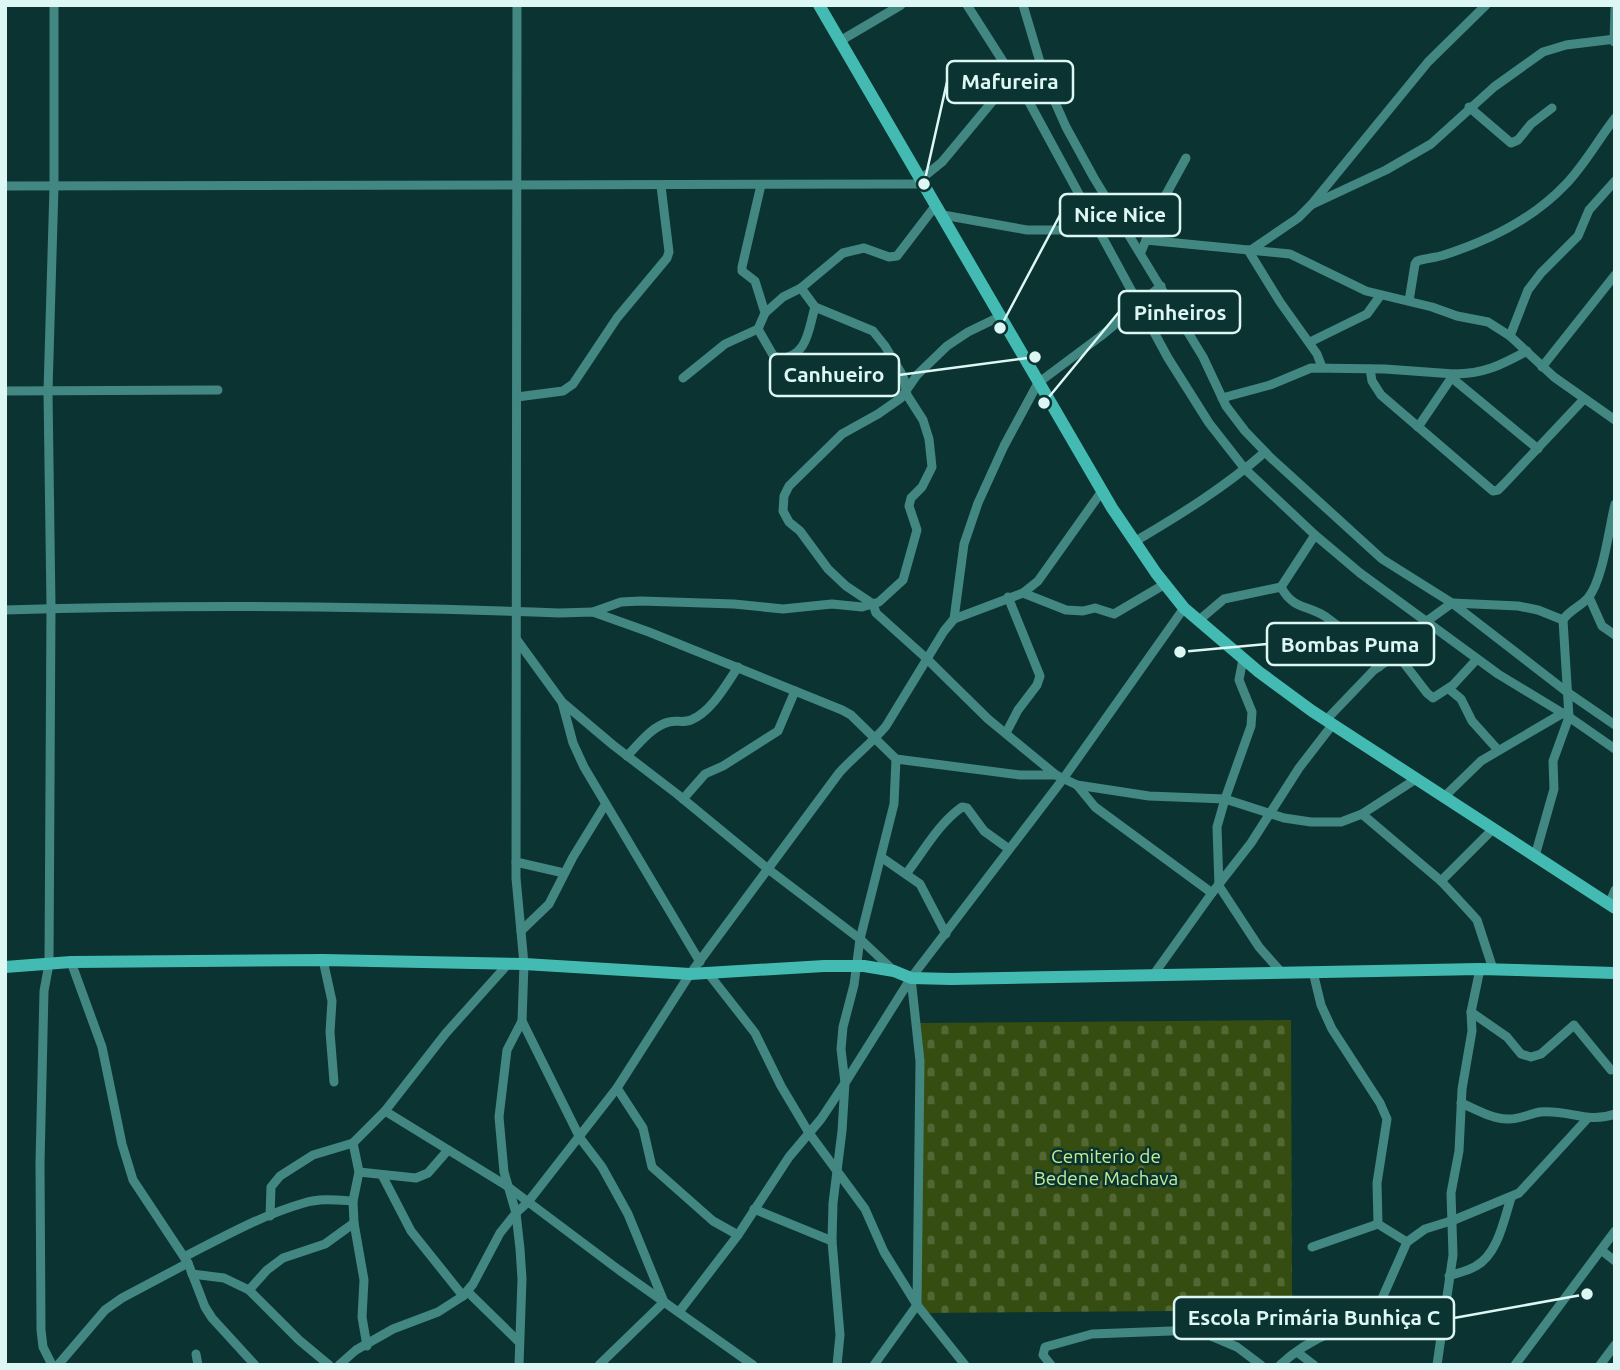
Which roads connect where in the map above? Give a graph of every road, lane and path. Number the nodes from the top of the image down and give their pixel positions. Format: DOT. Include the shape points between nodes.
graph roads {
  1 [pos="54,5"];
  2 [pos="517,5"];
  3 [pos="819,5"];
  4 [pos="901,5"];
  5 [pos="967,5"];
  6 [pos="1023,5"];
  7 [pos="1486,5"];
  8 [pos="1615,9"];
  9 [pos="840,41"];
  10 [pos="1614,41"];
  11 [pos="1020,89"];
  12 [pos="1469,107"];
  13 [pos="1552,108"];
  14 [pos="1615,118"];
  15 [pos="1186,158"];
  16 [pos="923,181"];
  17 [pos="1615,181"];
  18 [pos="761,185"];
  19 [pos="5,186"];
  20 [pos="661,186"];
  21 [pos="54,187"];
  22 [pos="516,187"];
  23 [pos="1311,205"];
  24 [pos="939,210"];
  25 [pos="1098,230"];
  26 [pos="1125,230"];
  27 [pos="1146,240"];
  28 [pos="1249,250"];
  29 [pos="1141,252"];
  30 [pos="1615,275"];
  31 [pos="1161,286"];
  32 [pos="801,288"];
  33 [pos="1380,296"];
  34 [pos="1409,301"];
  35 [pos="1137,304"];
  36 [pos="815,307"];
  37 [pos="765,313"];
  38 [pos="999,317"];
  39 [pos="758,329"];
  40 [pos="1510,336"];
  41 [pos="1310,342"];
  42 [pos="1527,351"];
  43 [pos="1322,367"];
  44 [pos="1542,367"];
  45 [pos="1370,369"];
  46 [pos="1453,376"];
  47 [pos="683,378"];
  48 [pos="1038,383"];
  49 [pos="218,390"];
  50 [pos="905,390"];
  51 [pos="5,391"];
  52 [pos="48,391"];
  53 [pos="517,397"];
  54 [pos="1222,398"];
  55 [pos="1584,399"];
  56 [pos="1615,420"];
  57 [pos="1418,427"];
  58 [pos="1538,449"];
  59 [pos="1265,452"];
  60 [pos="1245,469"];
  61 [pos="1102,491"];
  62 [pos="1615,504"];
  63 [pos="1315,536"];
  64 [pos="1612,540"];
  65 [pos="1134,542"];
  66 [pos="1165,584"];
  67 [pos="1281,587"];
  68 [pos="1023,593"];
  69 [pos="1008,597"];
  70 [pos="1589,597"];
  71 [pos="1452,603"];
  72 [pos="873,604"];
  73 [pos="51,607"];
  74 [pos="1184,608"];
  75 [pos="5,610"];
  76 [pos="518,612"];
  77 [pos="593,612"];
  78 [pos="954,619"];
  79 [pos="1563,620"];
  80 [pos="1198,621"];
  81 [pos="1427,621"];
  82 [pos="1615,635"];
  83 [pos="517,640"];
  84 [pos="1397,654"];
  85 [pos="926,658"];
  86 [pos="1242,659"];
  87 [pos="1478,659"];
  88 [pos="738,667"];
  89 [pos="1379,667"];
  90 [pos="1449,689"];
  91 [pos="795,691"];
  92 [pos="1567,692"];
  93 [pos="562,702"];
  94 [pos="1566,715"];
  95 [pos="1329,722"];
  96 [pos="1615,725"];
  97 [pos="1006,733"];
  98 [pos="875,739"];
  99 [pos="1615,749"];
  100 [pos="1498,750"];
  101 [pos="627,757"];
  102 [pos="896,759"];
  103 [pos="1060,777"];
  104 [pos="1416,779"];
  105 [pos="1077,785"];
  106 [pos="1444,797"];
  107 [pos="683,799"];
  108 [pos="1225,799"];
  109 [pos="606,805"];
  110 [pos="1269,813"];
  111 [pos="1362,814"];
  112 [pos="1493,829"];
  113 [pos="1009,849"];
  114 [pos="1535,856"];
  115 [pos="881,858"];
  116 [pos="516,862"];
  117 [pos="768,869"];
  118 [pos="564,873"];
  119 [pos="906,874"];
  120 [pos="1441,881"];
  121 [pos="1216,889"];
  122 [pos="1615,890"];
  123 [pos="1612,906"];
  124 [pos="521,930"];
  125 [pos="946,933"];
  126 [pos="860,939"];
  127 [pos="323,960"];
  128 [pos="71,962"];
  129 [pos="700,962"];
  130 [pos="49,964"];
  131 [pos="508,964"];
  132 [pos="524,964"];
  133 [pos="856,966"];
  134 [pos="5,968"];
  135 [pos="1487,969"];
  136 [pos="894,971"];
  137 [pos="1313,972"];
  138 [pos="708,973"];
  139 [pos="1282,973"];
  140 [pos="1615,973"];
  141 [pos="690,974"];
  142 [pos="1154,974"];
  143 [pos="911,978"];
  144 [pos="1471,1013"];
  145 [pos="522,1021"];
  146 [pos="1611,1070"];
  147 [pos="334,1082"];
  148 [pos="845,1083"];
  149 [pos="617,1088"];
  150 [pos="1461,1103"];
  151 [pos="385,1111"];
  152 [pos="1615,1114"];
  153 [pos="1587,1119"];
  154 [pos="810,1133"];
  155 [pos="580,1138"];
  156 [pos="353,1143"];
  157 [pos="448,1150"];
  158 [pos="838,1170"];
  159 [pos="359,1172"];
  160 [pos="382,1175"];
  161 [pos="507,1186"];
  162 [pos="1511,1198"];
  163 [pos="353,1201"];
  164 [pos="528,1202"];
  165 [pos="754,1209"];
  166 [pos="516,1213"];
  167 [pos="270,1216"];
  168 [pos="1454,1220"];
  169 [pos="354,1223"];
  170 [pos="1378,1224"];
  171 [pos="1615,1231"];
  172 [pos="738,1235"];
  173 [pos="832,1241"];
  174 [pos="1407,1242"];
  175 [pos="1312,1247"];
  176 [pos="1601,1250"];
  177 [pos="186,1260"];
  178 [pos="1615,1261"];
  179 [pos="192,1274"];
  180 [pos="1449,1276"];
  181 [pos="249,1290"];
  182 [pos="466,1294"];
  183 [pos="664,1302"];
  184 [pos="917,1305"];
  185 [pos="678,1312"];
  186 [pos="519,1342"];
  187 [pos="1615,1345"];
  188 [pos="367,1346"];
  189 [pos="1297,1352"];
  190 [pos="196,1354"];
  191 [pos="63,1363"];
  192 [pos="51,1365"];
  193 [pos="198,1365"];
  194 [pos="256,1365"];
  195 [pos="329,1365"];
  196 [pos="339,1365"];
  197 [pos="519,1365"];
  198 [pos="599,1365"];
  199 [pos="753,1365"];
  200 [pos="837,1365"];
  201 [pos="874,1365"];
  202 [pos="965,1365"];
  203 [pos="1051,1365"];
  204 [pos="1261,1365"];
  205 [pos="1280,1365"];
  206 [pos="1314,1365"];
  207 [pos="1437,1365"];
  208 [pos="1515,1365"];
  209 [pos="1600,1365"];
  1 -- 21 [label="street"];
  2 -- 22 [label="street"];
  3 -- 9 [label="street"];
  4 -- 9 [label="street"];
  5 -- 11 [label="street"];
  6 -- 26 [label="street" via="1046,82 1066,127"];
  7 -- 23 [label="street" via="1428,62"];
  8 -- 10 [label="street"];
  9 -- 16 [label="street"];
  10 -- 12 [label="street" via="1543,52"];
  11 -- 16 [label="street" via="996,97"];
  11 -- 25 [label="street"];
  12 -- 13 [label="street" via="1511,143"];
  12 -- 23 [label="street" via="1431,144"];
  14 -- 34 [label="street" via="1566,184 1535,211 1482,241 1418,261"];
  15 -- 27 [label="street"];
  16 -- 18 [label="street"];
  16 -- 24 [label="street"];
  17 -- 40 [label="street" via="1589,210 1578,236 1528,290"];
  18 -- 20 [label="street"];
  18 -- 37 [label="street" via="741,267 758,285"];
  19 -- 21 [label="street"];
  20 -- 22 [label="street"];
  20 -- 53 [label="street" via="667,258 573,384 563,391"];
  21 -- 22 [label="street"];
  21 -- 52 [label="street"];
  22 -- 53 [label="street"];
  23 -- 28 [label="street"];
  24 -- 25 [label="street" via="1027,230"];
  24 -- 32 [label="street" via="897,256 864,248 843,253"];
  24 -- 38 [label="street"];
  25 -- 26 [label="street"];
  25 -- 35 [label="street"];
  26 -- 29 [label="street"];
  27 -- 28 [label="street"];
  27 -- 29 [label="street"];
  28 -- 33 [label="street" via="1290,254"];
  28 -- 41 [label="street"];
  29 -- 31 [label="street"];
  30 -- 44 [label="street"];
  31 -- 35 [label="street"];
  31 -- 54 [label="street"];
  32 -- 36 [label="street"];
  32 -- 37 [label="street"];
  33 -- 34 [label="street"];
  33 -- 41 [label="street" via="1367,314"];
  34 -- 40 [label="street" via="1488,322"];
  35 -- 48 [label="street"];
  35 -- 60 [label="street" via="1209,423"];
  36 -- 39 [label="street" via="806,342 788,358 773,355"];
  36 -- 50 [label="street" via="873,331 900,371"];
  37 -- 39 [label="street"];
  38 -- 48 [label="street"];
  38 -- 50 [label="street" via="947,346"];
  39 -- 47 [label="street" via="725,344"];
  40 -- 42 [label="street"];
  41 -- 43 [label="street"];
  42 -- 44 [label="street"];
  42 -- 46 [label="street" via="1477,374"];
  43 -- 45 [label="street"];
  43 -- 54 [label="street"];
  44 -- 55 [label="street"];
  45 -- 46 [label="street"];
  45 -- 57 [label="street" via="1371,381 1381,395"];
  46 -- 57 [label="street"];
  46 -- 58 [label="street"];
  48 -- 61 [label="street"];
  48 -- 78 [label="street" via="978,503 964,544"];
  49 -- 52 [label="street"];
  50 -- 72 [label="street" via="923,420 932,467 911,498 917,530 903,580"];
  50 -- 72 [label="street" via="889,408 842,434 784,496 783,511 789,522 828,569"];
  51 -- 52 [label="street"];
  52 -- 73 [label="street"];
  53 -- 76 [label="street"];
  54 -- 59 [label="street"];
  55 -- 56 [label="street"];
  55 -- 58 [label="street"];
  57 -- 58 [label="street" via="1493,491"];
  59 -- 60 [label="street"];
  59 -- 71 [label="street" via="1382,559"];
  60 -- 63 [label="street"];
  60 -- 65 [label="street"];
  61 -- 65 [label="street"];
  61 -- 68 [label="street" via="1038,581"];
  62 -- 64 [label="street"];
  63 -- 67 [label="street"];
  63 -- 81 [label="street"];
  64 -- 70 [label="street"];
  65 -- 66 [label="street"];
  66 -- 68 [label="street" via="1114,614 1095,608 1066,610"];
  66 -- 74 [label="street"];
  67 -- 80 [label="street" via="1232,596"];
  67 -- 89 [label="street" via="1297,605 1329,618"];
  68 -- 69 [label="street"];
  69 -- 78 [label="street"];
  69 -- 97 [label="street" via="1040,676"];
  70 -- 79 [label="street"];
  70 -- 82 [label="street" via="1602,626"];
  71 -- 79 [label="street" via="1518,606"];
  71 -- 81 [label="street"];
  71 -- 92 [label="street"];
  72 -- 77 [label="street" via="783,609 641,601"];
  72 -- 85 [label="street" via="876,613"];
  73 -- 75 [label="street"];
  73 -- 76 [label="street"];
  73 -- 130 [label="street"];
  74 -- 80 [label="street"];
  74 -- 103 [label="street"];
  76 -- 77 [label="street"];
  76 -- 83 [label="street"];
  77 -- 88 [label="street"];
  78 -- 85 [label="street"];
  79 -- 92 [label="street"];
  80 -- 86 [label="street"];
  81 -- 84 [label="street"];
  81 -- 87 [label="street"];
  83 -- 93 [label="street"];
  83 -- 116 [label="street"];
  84 -- 89 [label="street"];
  84 -- 90 [label="street" via="1433,698"];
  85 -- 97 [label="street"];
  85 -- 98 [label="street"];
  86 -- 95 [label="street"];
  86 -- 108 [label="street" via="1238,680 1252,712 1251,726"];
  87 -- 90 [label="street"];
  87 -- 94 [label="street"];
  88 -- 91 [label="street"];
  88 -- 101 [label="street" via="701,713 691,720 666,723"];
  89 -- 95 [label="street"];
  90 -- 100 [label="street"];
  91 -- 98 [label="street" via="851,715"];
  91 -- 107 [label="street" via="778,731 705,774"];
  92 -- 94 [label="street"];
  92 -- 96 [label="street"];
  93 -- 101 [label="street"];
  93 -- 109 [label="street" via="573,743"];
  94 -- 99 [label="street"];
  94 -- 100 [label="street"];
  94 -- 114 [label="street" via="1553,761 1554,789"];
  95 -- 104 [label="street"];
  95 -- 110 [label="street"];
  97 -- 103 [label="street"];
  98 -- 102 [label="street"];
  98 -- 117 [label="street" via="839,773"];
  100 -- 106 [label="street"];
  101 -- 107 [label="street"];
  102 -- 103 [label="street"];
  102 -- 115 [label="street" via="894,804"];
  103 -- 105 [label="street"];
  103 -- 113 [label="street"];
  104 -- 106 [label="street"];
  104 -- 111 [label="street"];
  105 -- 108 [label="street" via="1149,796"];
  105 -- 121 [label="street" via="1095,807"];
  106 -- 112 [label="street"];
  107 -- 117 [label="street"];
  108 -- 110 [label="street"];
  108 -- 121 [label="street" via="1217,827"];
  109 -- 118 [label="street"];
  109 -- 129 [label="street"];
  110 -- 111 [label="street" via="1311,822 1341,822"];
  110 -- 121 [label="street"];
  111 -- 120 [label="street"];
  112 -- 114 [label="street"];
  112 -- 120 [label="street"];
  113 -- 119 [label="street" via="962,807 938,829"];
  113 -- 125 [label="street"];
  114 -- 123 [label="street"];
  115 -- 119 [label="street"];
  115 -- 126 [label="street"];
  116 -- 118 [label="street"];
  116 -- 124 [label="street"];
  117 -- 126 [label="street"];
  117 -- 129 [label="street"];
  118 -- 124 [label="street" via="549,904"];
  119 -- 125 [label="street" via="920,884"];
  120 -- 135 [label="street" via="1477,920"];
  121 -- 139 [label="street"];
  121 -- 142 [label="street"];
  122 -- 123 [label="street"];
  124 -- 132 [label="street"];
  125 -- 143 [label="street"];
  126 -- 133 [label="street"];
  126 -- 136 [label="street"];
  127 -- 128 [label="street"];
  127 -- 131 [label="street"];
  127 -- 147 [label="street" via="331,1000"];
  128 -- 130 [label="street"];
  128 -- 177 [label="street" via="102,1047 133,1180"];
  129 -- 141 [label="street"];
  130 -- 134 [label="street"];
  130 -- 192 [label="street" via="44,991 40,1163 41,1330"];
  131 -- 132 [label="street"];
  131 -- 151 [label="street"];
  132 -- 141 [label="street"];
  132 -- 145 [label="street"];
  133 -- 136 [label="street"];
  133 -- 138 [label="street"];
  133 -- 148 [label="street" via="843,1027"];
  135 -- 137 [label="street"];
  135 -- 140 [label="street"];
  135 -- 144 [label="street"];
  136 -- 143 [label="street"];
  137 -- 139 [label="street"];
  137 -- 170 [label="street" via="1332,1029 1387,1119 1377,1183"];
  138 -- 141 [label="street"];
  138 -- 154 [label="street" via="755,1033"];
  139 -- 142 [label="street"];
  141 -- 149 [label="street"];
  142 -- 143 [label="street"];
  143 -- 148 [label="street"];
  143 -- 184 [label="street" via="920,1061"];
  144 -- 146 [label="street" via="1531,1057 1541,1054 1574,1025"];
  144 -- 150 [label="street"];
  145 -- 155 [label="street"];
  145 -- 161 [label="street" via="507,1050 499,1117"];
  148 -- 154 [label="street"];
  148 -- 158 [label="street"];
  149 -- 155 [label="street"];
  149 -- 172 [label="street" via="643,1128 652,1167 713,1221"];
  150 -- 153 [label="street" via="1507,1119 1556,1112"];
  150 -- 168 [label="street" via="1460,1151 1451,1193"];
  151 -- 156 [label="street"];
  151 -- 157 [label="street"];
  152 -- 153 [label="street"];
  153 -- 162 [label="street"];
  154 -- 158 [label="street"];
  154 -- 165 [label="street"];
  155 -- 164 [label="street"];
  155 -- 183 [label="street" via="628,1214"];
  156 -- 159 [label="street"];
  156 -- 167 [label="street" via="313,1155 280,1176 271,1187"];
  157 -- 160 [label="street" via="423,1176"];
  157 -- 161 [label="street"];
  158 -- 173 [label="street"];
  158 -- 184 [label="street"];
  159 -- 160 [label="street"];
  159 -- 163 [label="street"];
  160 -- 182 [label="street" via="411,1231"];
  161 -- 164 [label="street"];
  161 -- 166 [label="street"];
  162 -- 168 [label="street"];
  162 -- 180 [label="street" via="1487,1257"];
  163 -- 167 [label="street" via="305,1202"];
  163 -- 169 [label="street"];
  164 -- 166 [label="street"];
  164 -- 183 [label="street"];
  165 -- 172 [label="street"];
  165 -- 173 [label="street"];
  166 -- 182 [label="street"];
  166 -- 186 [label="street" via="522,1279"];
  167 -- 177 [label="street"];
  168 -- 174 [label="street" via="1425,1229"];
  168 -- 180 [label="street"];
  169 -- 181 [label="street" via="325,1244 283,1258"];
  169 -- 188 [label="street" via="363,1270"];
  170 -- 174 [label="street"];
  170 -- 175 [label="street"];
  171 -- 176 [label="street"];
  172 -- 185 [label="street"];
  173 -- 200 [label="street" via="840,1335"];
  174 -- 189 [label="street" via="1373,1311"];
  176 -- 178 [label="street"];
  176 -- 208 [label="street"];
  177 -- 179 [label="street"];
  177 -- 191 [label="street" via="105,1310"];
  179 -- 181 [label="street" via="224,1278"];
  179 -- 194 [label="street" via="212,1318"];
  180 -- 207 [label="street"];
  181 -- 195 [label="street"];
  182 -- 186 [label="street"];
  182 -- 188 [label="street"];
  183 -- 185 [label="street"];
  183 -- 198 [label="street"];
  184 -- 201 [label="street"];
  184 -- 202 [label="street"];
  185 -- 199 [label="street"];
  186 -- 197 [label="street"];
  187 -- 209 [label="street"];
  188 -- 196 [label="street"];
  189 -- 205 [label="street"];
  189 -- 206 [label="street"];
  190 -- 193 [label="street"];
  203 -- 204 [label="street" via="1043,1354 1045,1347 1093,1334 1197,1330"];
}
